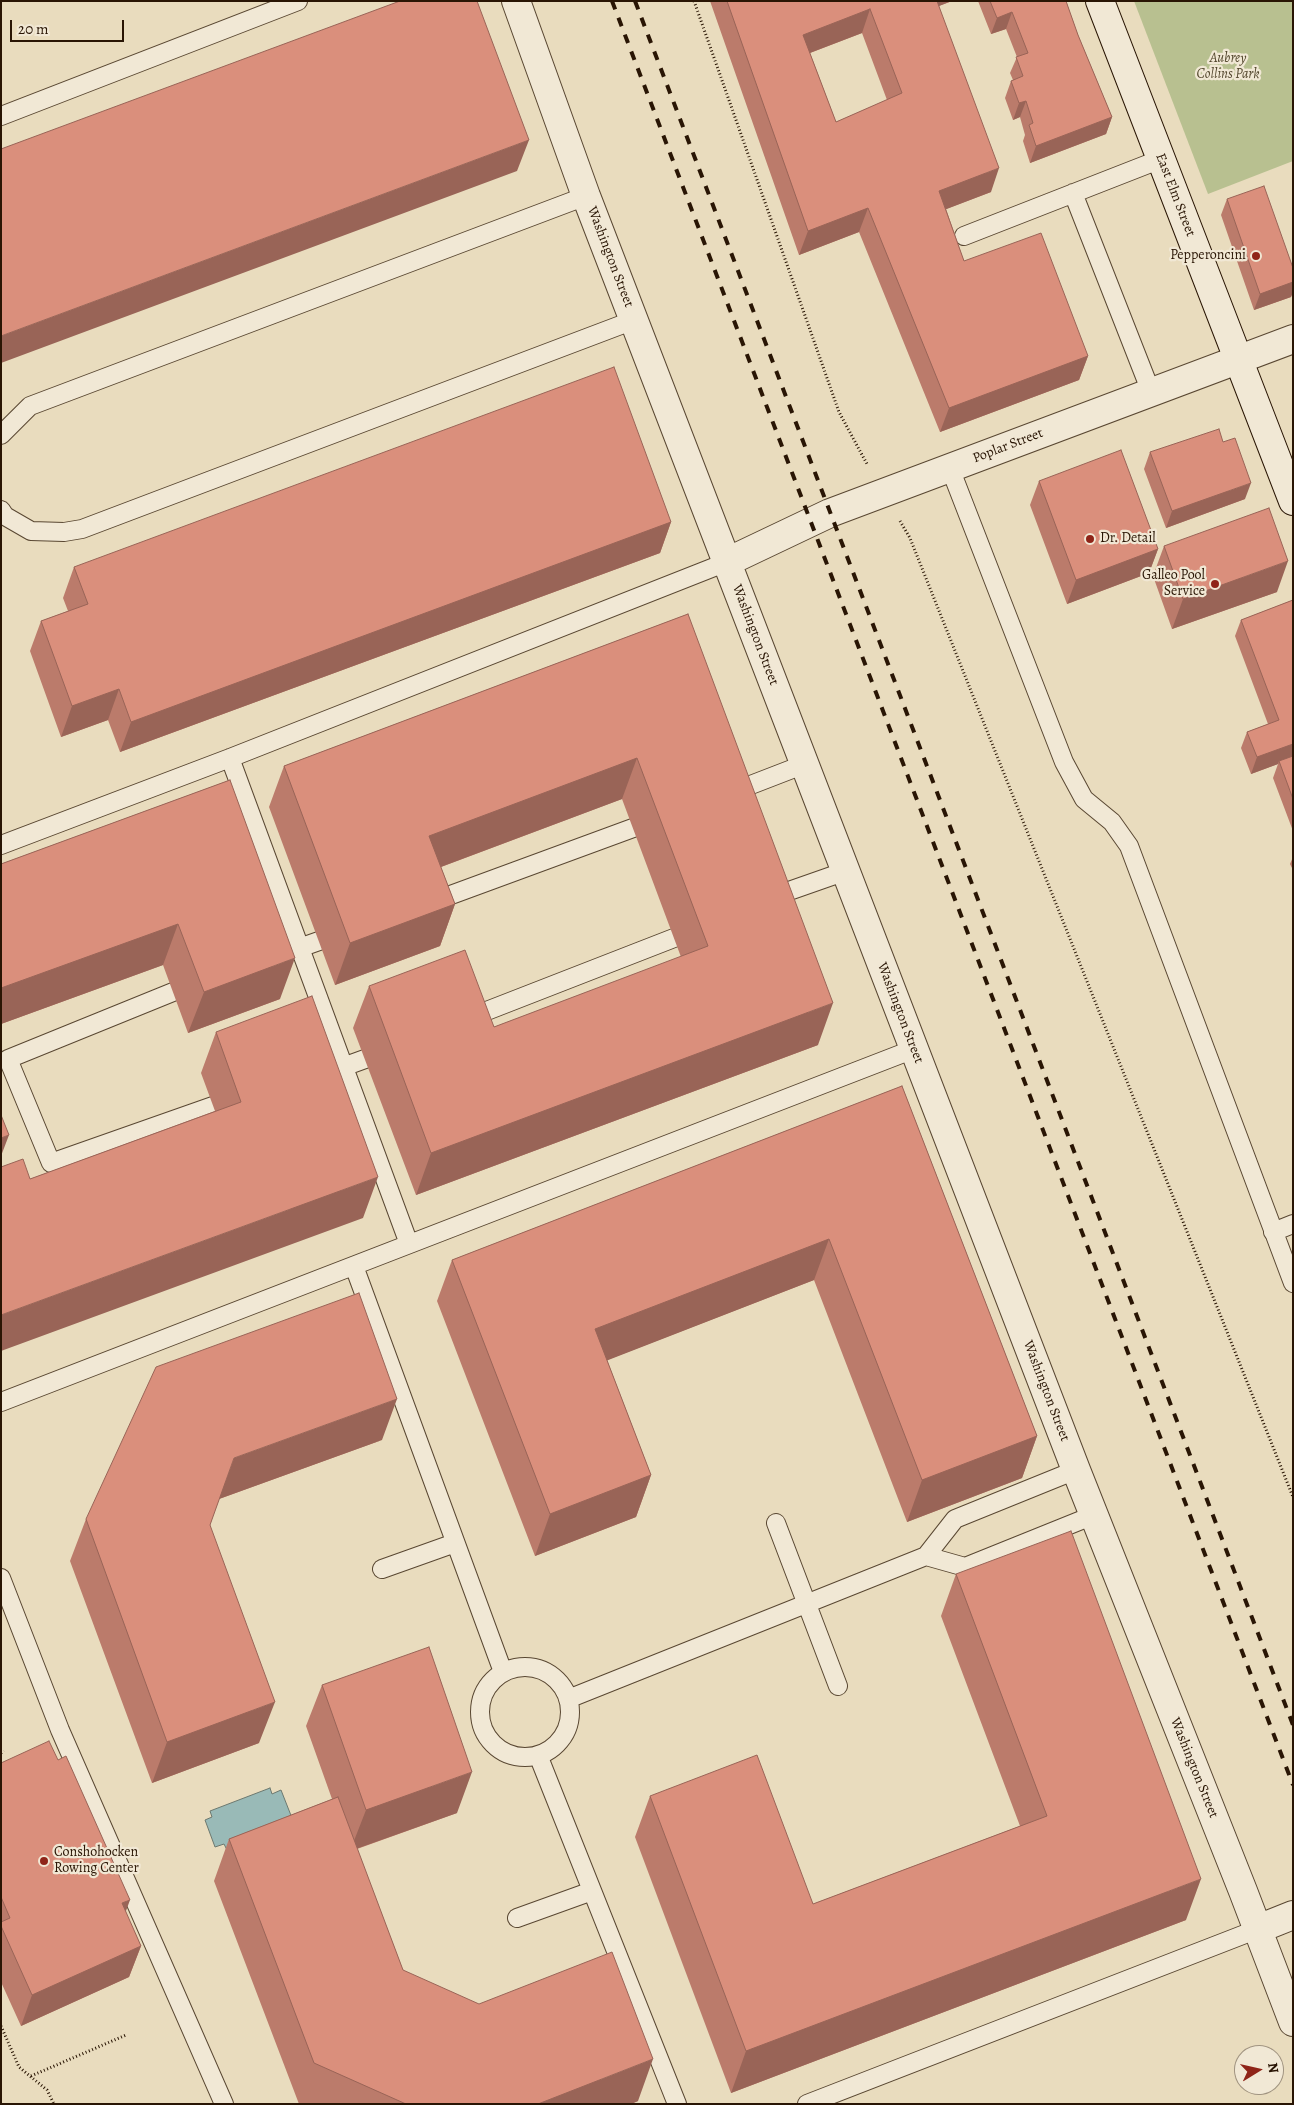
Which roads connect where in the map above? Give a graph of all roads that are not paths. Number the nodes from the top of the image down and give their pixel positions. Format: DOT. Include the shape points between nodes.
graph roads {
  1 [pos="298,1"];
  2 [pos="516,1"];
  3 [pos="1100,1"];
  4 [pos="1,116"];
  5 [pos="1161,159"];
  6 [pos="1073,193"];
  7 [pos="586,196"];
  8 [pos="964,236"];
  9 [pos="634,320"];
  10 [pos="1293,339"];
  11 [pos="1238,359"];
  12 [pos="1151,392"];
  13 [pos="1,434"];
  14 [pos="950,468"];
  15 [pos="1293,501"];
  16 [pos="1,510"];
  17 [pos="727,562"];
  18 [pos="230,758"];
  19 [pos="804,764"];
  20 [pos="725,795"];
  21 [pos="633,828"];
  22 [pos="1,845"];
  23 [pos="846,871"];
  24 [pos="764,900"];
  25 [pos="424,904"];
  26 [pos="674,938"];
  27 [pos="319,941"];
  28 [pos="300,948"];
  29 [pos="274,956"];
  30 [pos="173,992"];
  31 [pos="461,1021"];
  32 [pos="914,1049"];
  33 [pos="365,1060"];
  34 [pos="343,1067"];
  35 [pos="319,1074"];
  36 [pos="213,1106"];
  37 [pos="1293,1224"];
  38 [pos="1273,1232"];
  39 [pos="409,1244"];
  40 [pos="354,1266"];
  41 [pos="1293,1283"];
  42 [pos="1,1402"];
  43 [pos="1076,1470"];
  44 [pos="1094,1515"];
  45 [pos="776,1523"];
  46 [pos="456,1543"];
  47 [pos="926,1556"];
  48 [pos="382,1569"];
  49 [pos="1,1578"];
  50 [pos="807,1604"];
  51 [pos="503,1672"];
  52 [pos="838,1686"];
  53 [pos="568,1699"];
  54 [pos="538,1755"];
  55 [pos="592,1891"];
  56 [pos="1293,1915"];
  57 [pos="517,1918"];
  58 [pos="1258,1929"];
  59 [pos="1293,2022"];
  60 [pos="224,2104"];
  61 [pos="677,2104"];
  62 [pos="807,2104"];
  1 -- 4 [label="lane"];
  2 -- 7 [label="street, Washington Street"];
  3 -- 5 [label="street, East Elm Street"];
  5 -- 6 [label="lane"];
  5 -- 11 [label="street, East Elm Street"];
  6 -- 8 [label="lane"];
  6 -- 12 [label="lane"];
  7 -- 9 [label="street, Washington Street"];
  7 -- 13 [label="lane" via="30,406"];
  9 -- 16 [label="lane" via="82,529 31,531 5,516"];
  9 -- 17 [label="street, Washington Street"];
  10 -- 11 [label="street, Poplar Street"];
  11 -- 12 [label="street, Poplar Street"];
  11 -- 15 [label="street, East Elm Street"];
  12 -- 14 [label="street, Poplar Street"];
  14 -- 17 [label="street, Poplar Street" via="809,522"];
  14 -- 38 [label="lane" via="1064,762 1084,799 1112,822 1129,846"];
  17 -- 18 [label="lane"];
  17 -- 19 [label="street, Washington Street"];
  18 -- 22 [label="lane"];
  18 -- 28 [label="lane"];
  19 -- 20 [label="lane"];
  19 -- 23 [label="street, Washington Street"];
  21 -- 25 [label="lane"];
  23 -- 24 [label="lane"];
  23 -- 32 [label="street, Washington Street"];
  26 -- 31 [label="lane"];
  27 -- 28 [label="lane"];
  28 -- 29 [label="lane"];
  28 -- 34 [label="lane"];
  30 -- 36 [label="lane" via="8,1059 51,1163"];
  32 -- 39 [label="lane"];
  32 -- 43 [label="street, Washington Street"];
  33 -- 34 [label="lane"];
  34 -- 35 [label="lane"];
  34 -- 39 [label="lane"];
  37 -- 38 [label="lane"];
  38 -- 41 [label="lane"];
  39 -- 40 [label="lane"];
  40 -- 42 [label="lane"];
  40 -- 46 [label="lane"];
  43 -- 44 [label="street, Washington Street"];
  43 -- 47 [label="lane" via="955,1518"];
  44 -- 47 [label="lane" via="965,1568"];
  44 -- 58 [label="street, Washington Street"];
  45 -- 50 [label="lane"];
  46 -- 48 [label="lane"];
  46 -- 51 [label="lane"];
  47 -- 50 [label="lane"];
  49 -- 60 [label="lane" via="60,1730"];
  50 -- 52 [label="lane"];
  50 -- 53 [label="lane"];
  51 -- 53 [label="lane" via="523,1667 542,1670 562,1687"];
  51 -- 54 [label="lane" via="491,1681 480,1708 486,1736 509,1755"];
  53 -- 54 [label="lane" via="568,1727 551,1749"];
  54 -- 55 [label="lane"];
  55 -- 57 [label="lane"];
  55 -- 61 [label="lane"];
  56 -- 58 [label="street"];
  58 -- 59 [label="street, Washington Street"];
  58 -- 62 [label="lane"];
}
